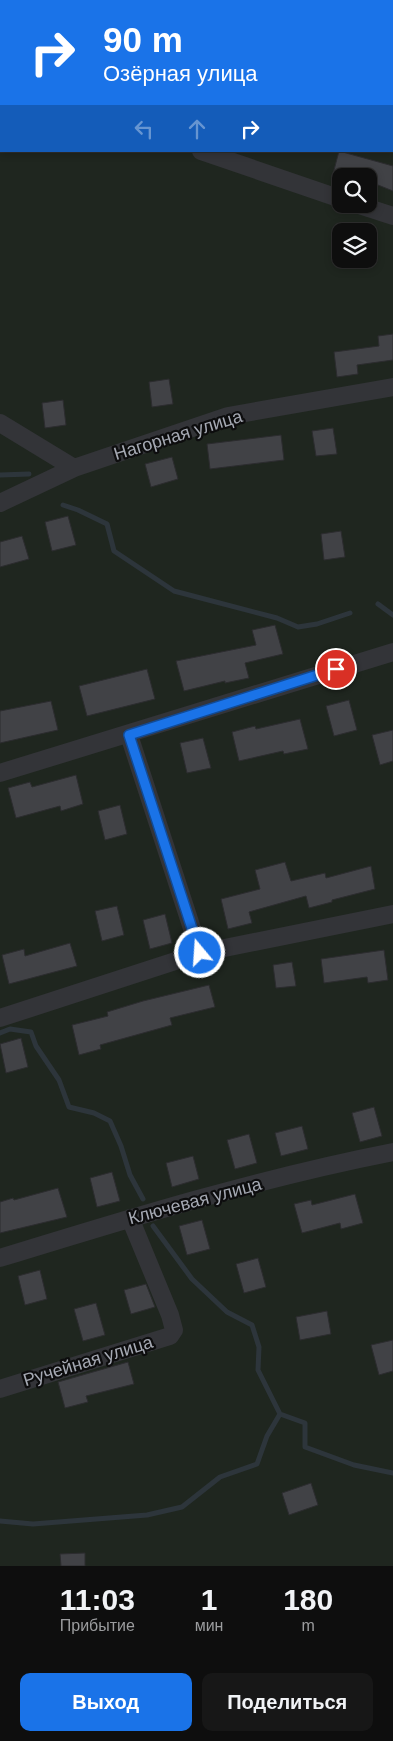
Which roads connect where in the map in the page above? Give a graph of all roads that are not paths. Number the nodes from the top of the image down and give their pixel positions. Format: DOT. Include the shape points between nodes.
graph roads {
  1 [pos="204,152"];
  2 [pos="332,196"];
  3 [pos="377,211"];
  4 [pos="393,216"];
  5 [pos="393,387"];
  6 [pos="0,423"];
  7 [pos="74,468"];
  8 [pos="0,503"];
  9 [pos="393,652"];
  10 [pos="129,735"];
  11 [pos="0,773"];
  12 [pos="393,914"];
  13 [pos="200,953"];
  14 [pos="0,1018"];
  15 [pos="393,1152"];
  16 [pos="130,1218"];
  17 [pos="0,1258"];
  18 [pos="0,1389"];
  1 -- 2 [label="street"];
  3 -- 4 [label="street"];
  5 -- 7 [label="street, Нагорная улица" via="228,416"];
  6 -- 7 [label="street"];
  7 -- 8 [label="street, Нагорная улица"];
  9 -- 10 [label="street"];
  10 -- 11 [label="street"];
  10 -- 13 [label="street"];
  12 -- 13 [label="street"];
  13 -- 14 [label="street"];
  15 -- 16 [label="street, Ключевая улица" via="193,1199"];
  16 -- 17 [label="street, Ключевая улица"];
  16 -- 18 [label="street, Ручейная улица" via="170,1316 174,1330 170,1336"];
}
